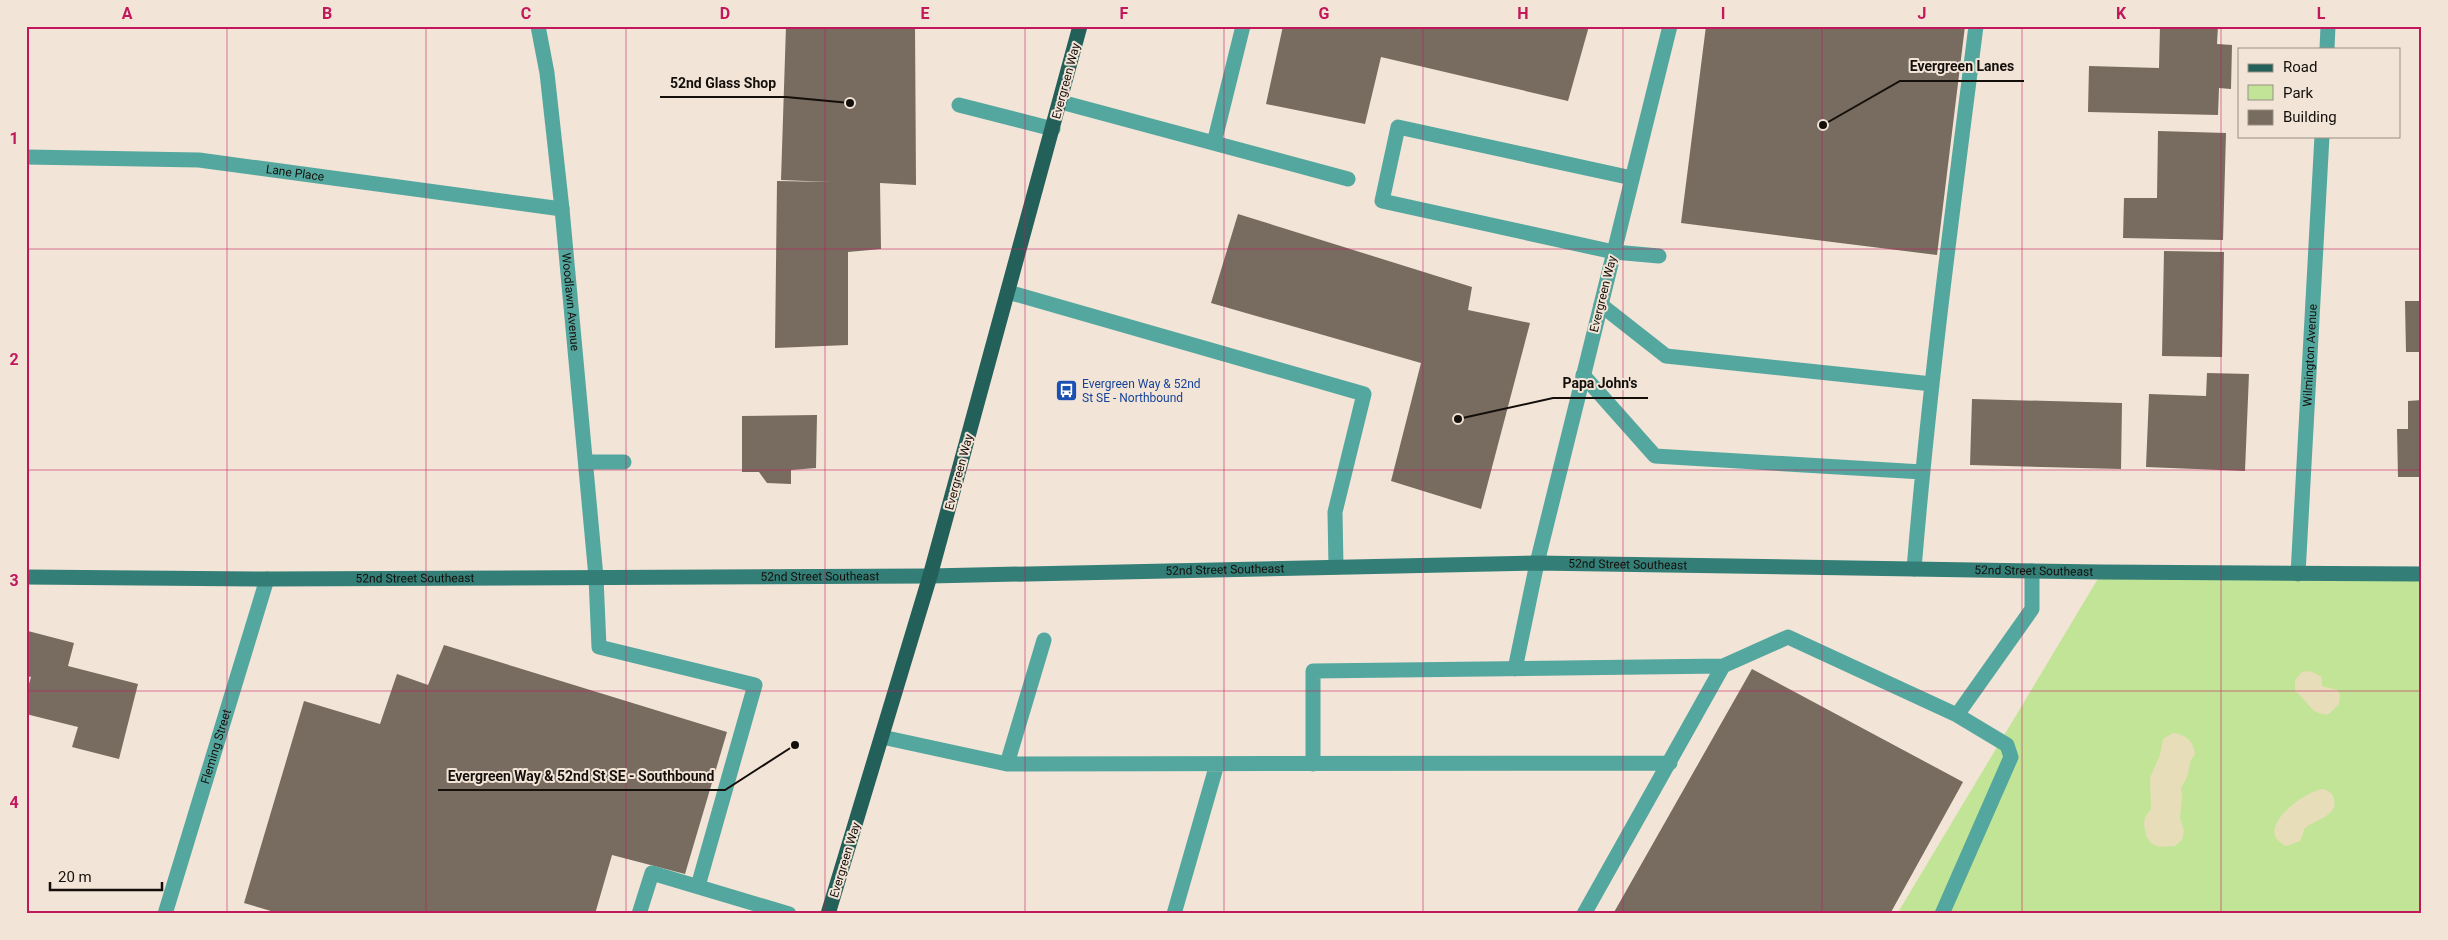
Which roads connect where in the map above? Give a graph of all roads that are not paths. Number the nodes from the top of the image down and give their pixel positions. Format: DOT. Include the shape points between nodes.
graph roads {
  1 [pos="538,26"];
  2 [pos="1080,26"];
  3 [pos="1243,26"];
  4 [pos="1670,26"];
  5 [pos="1976,26"];
  6 [pos="2328,26"];
  7 [pos="2327,48"];
  8 [pos="1061,102"];
  9 [pos="959,105"];
  10 [pos="1053,129"];
  11 [pos="2322,138"];
  12 [pos="1214,143"];
  13 [pos="26,157"];
  14 [pos="1632,178"];
  15 [pos="1348,179"];
  16 [pos="562,209"];
  17 [pos="1614,252"];
  18 [pos="1659,256"];
  19 [pos="1008,292"];
  20 [pos="1601,305"];
  21 [pos="1583,375"];
  22 [pos="1932,384"];
  23 [pos="586,462"];
  24 [pos="624,462"];
  25 [pos="1922,472"];
  26 [pos="1537,562"];
  27 [pos="1336,567"];
  28 [pos="1914,569"];
  29 [pos="2032,571"];
  30 [pos="2298,574"];
  31 [pos="2422,574"];
  32 [pos="930,576"];
  33 [pos="26,577"];
  34 [pos="596,578"];
  35 [pos="267,579"];
  36 [pos="1044,640"];
  37 [pos="1723,666"];
  38 [pos="1515,669"];
  39 [pos="1957,715"];
  40 [pos="882,738"];
  41 [pos="1670,763"];
  42 [pos="1007,764"];
  43 [pos="1217,764"];
  44 [pos="1313,764"];
  45 [pos="698,886"];
  46 [pos="165,914"];
  47 [pos="639,914"];
  48 [pos="789,914"];
  49 [pos="828,914"];
  50 [pos="1174,914"];
  51 [pos="1584,914"];
  52 [pos="1942,914"];
  1 -- 16 [label="street, Woodlawn Avenue" via="547,73"];
  2 -- 8 [label="main road, Evergreen Way"];
  3 -- 12 [label="street"];
  4 -- 14 [label="street, Evergreen Way"];
  5 -- 22 [label="street"];
  6 -- 7 [label="street"];
  8 -- 10 [label="main road, Evergreen Way"];
  8 -- 12 [label="street"];
  9 -- 10 [label="street"];
  10 -- 19 [label="main road, Evergreen Way"];
  11 -- 30 [label="street, Wilmington Avenue"];
  12 -- 15 [label="street"];
  13 -- 16 [label="street, Lane Place" via="199,160"];
  14 -- 17 [label="street, Evergreen Way"];
  14 -- 17 [label="street" via="1398,127 1382,201"];
  16 -- 23 [label="street, Woodlawn Avenue"];
  17 -- 18 [label="street"];
  17 -- 20 [label="street, Evergreen Way"];
  19 -- 27 [label="street" via="1364,394 1335,512"];
  19 -- 32 [label="main road, Evergreen Way"];
  20 -- 21 [label="street, Evergreen Way"];
  20 -- 22 [label="street" via="1666,356"];
  21 -- 25 [label="street" via="1655,456"];
  21 -- 26 [label="street, Evergreen Way"];
  22 -- 25 [label="street"];
  23 -- 24 [label="street"];
  23 -- 34 [label="street, Woodlawn Avenue"];
  25 -- 28 [label="street"];
  26 -- 27 [label="street, 52nd Street Southeast"];
  26 -- 28 [label="street, 52nd Street Southeast"];
  26 -- 38 [label="street, Evergreen Way"];
  27 -- 32 [label="street, 52nd Street Southeast"];
  28 -- 29 [label="street, 52nd Street Southeast"];
  29 -- 30 [label="street, 52nd Street Southeast"];
  29 -- 39 [label="street" via="2032,609"];
  30 -- 31 [label="street, 52nd Street Southeast"];
  32 -- 34 [label="street, 52nd Street Southeast"];
  32 -- 40 [label="main road, Evergreen Way"];
  33 -- 35 [label="street, 52nd Street Southeast"];
  34 -- 35 [label="street, 52nd Street Southeast"];
  34 -- 45 [label="street, Woodlawn Avenue" via="599,646 754,685"];
  35 -- 46 [label="street, Fleming Street"];
  36 -- 42 [label="street"];
  37 -- 38 [label="street"];
  37 -- 39 [label="street" via="1788,637"];
  37 -- 41 [label="street"];
  38 -- 44 [label="street" via="1313,671"];
  39 -- 52 [label="street" via="2007,745 2011,757"];
  40 -- 42 [label="street"];
  40 -- 49 [label="main road, Evergreen Way"];
  41 -- 44 [label="street"];
  41 -- 51 [label="street"];
  42 -- 43 [label="street"];
  43 -- 44 [label="street"];
  43 -- 50 [label="street"];
  45 -- 47 [label="street" via="652,872"];
  45 -- 48 [label="street"];
}
